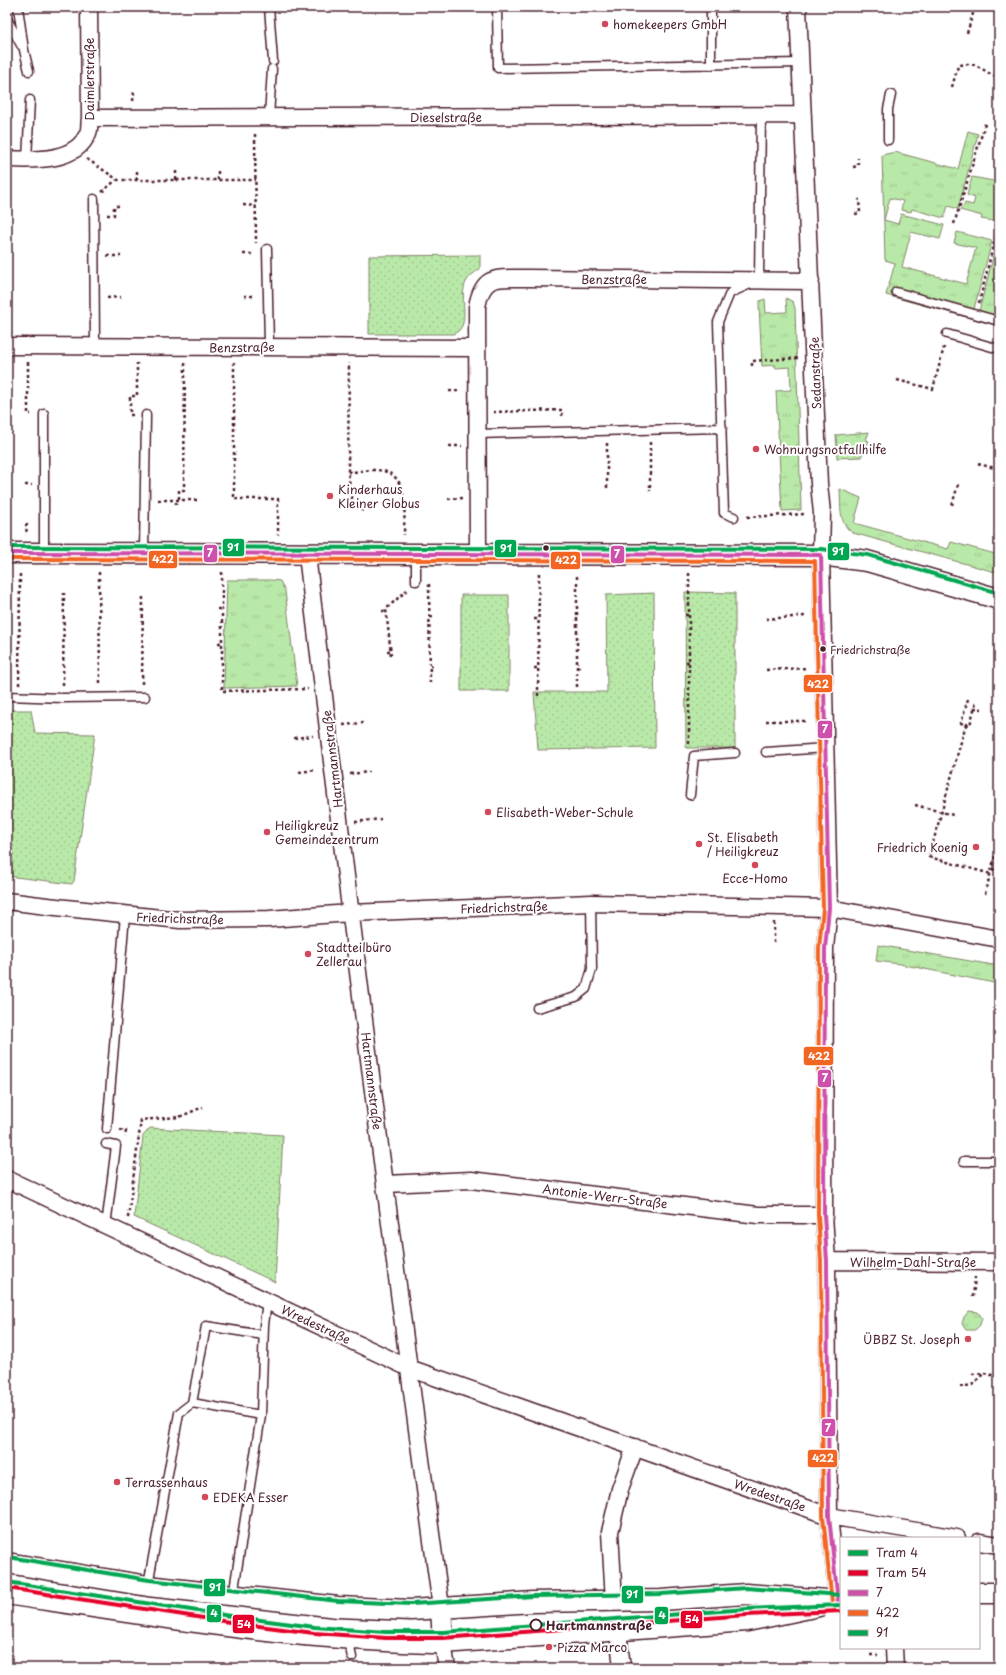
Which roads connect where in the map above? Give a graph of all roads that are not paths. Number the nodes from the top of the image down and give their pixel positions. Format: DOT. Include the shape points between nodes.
graph roads {
  1 [pos="18,7"];
  2 [pos="89,7"];
  3 [pos="269,7"];
  4 [pos="497,7"];
  5 [pos="711,7"];
  6 [pos="798,7"];
  7 [pos="7,19"];
  8 [pos="24,50"];
  9 [pos="801,63"];
  10 [pos="712,65"];
  11 [pos="29,71"];
  12 [pos="891,95"];
  13 [pos="30,100"];
  14 [pos="803,115"];
  15 [pos="761,116"];
  16 [pos="262,117"];
  17 [pos="90,118"];
  18 [pos="888,140"];
  19 [pos="7,159"];
  20 [pos="27,160"];
  21 [pos="94,198"];
  22 [pos="267,249"];
  23 [pos="759,280"];
  24 [pos="811,281"];
  25 [pos="896,292"];
  26 [pos="999,321"];
  27 [pos="947,334"];
  28 [pos="7,346"];
  29 [pos="95,346"];
  30 [pos="269,346"];
  31 [pos="476,348"];
  32 [pos="999,349"];
  33 [pos="44,414"];
  34 [pos="146,415"];
  35 [pos="722,428"];
  36 [pos="477,434"];
  37 [pos="734,517"];
  38 [pos="7,553"];
  39 [pos="44,553"];
  40 [pos="144,554"];
  41 [pos="307,554"];
  42 [pos="416,554"];
  43 [pos="478,554"];
  44 [pos="821,556"];
  45 [pos="416,581"];
  46 [pos="999,599"];
  47 [pos="7,696"];
  48 [pos="143,696"];
  49 [pos="826,748"];
  50 [pos="766,752"];
  51 [pos="735,753"];
  52 [pos="690,795"];
  53 [pos="7,901"];
  54 [pos="591,903"];
  55 [pos="829,908"];
  56 [pos="350,913"];
  57 [pos="125,915"];
  58 [pos="999,939"];
  59 [pos="537,1008"];
  60 [pos="107,1129"];
  61 [pos="106,1144"];
  62 [pos="964,1161"];
  63 [pos="999,1161"];
  64 [pos="7,1179"];
  65 [pos="386,1184"];
  66 [pos="824,1215"];
  67 [pos="106,1226"];
  68 [pos="827,1261"];
  69 [pos="999,1262"];
  70 [pos="267,1301"];
  71 [pos="263,1335"];
  72 [pos="408,1368"];
  73 [pos="192,1403"];
  74 [pos="261,1415"];
  75 [pos="634,1447"];
  76 [pos="829,1516"];
  77 [pos="950,1537"];
  78 [pos="980,1542"];
  79 [pos="999,1545"];
  80 [pos="7,1563"];
  81 [pos="148,1586"];
  82 [pos="980,1593"];
  83 [pos="999,1593"];
  84 [pos="7,1594"];
  85 [pos="233,1596"];
  86 [pos="614,1601"];
  87 [pos="839,1602"];
  88 [pos="441,1607"];
  89 [pos="618,1631"];
  90 [pos="443,1643"];
  91 [pos="894,1649"];
  92 [pos="447,1668"];
  93 [pos="622,1668"];
  94 [pos="895,1668"];
  1 -- 8 [label="lane"];
  2 -- 17 [label="street, Daimlerstraße"];
  3 -- 16 [label="lane" via="272,65"];
  4 -- 10 [label="lane" via="498,68"];
  5 -- 10 [label="lane"];
  6 -- 9 [label="street, Sedanstraße"];
  7 -- 8 [label="lane"];
  8 -- 11 [label="lane"];
  9 -- 10 [label="lane"];
  9 -- 14 [label="street, Sedanstraße"];
  12 -- 18 [label="lane" via="888,109"];
  13 -- 20 [label="lane"];
  14 -- 15 [label="street, Dieselstraße"];
  14 -- 24 [label="street, Sedanstraße"];
  15 -- 16 [label="street, Dieselstraße"];
  15 -- 23 [label="lane"];
  16 -- 17 [label="street, Dieselstraße"];
  17 -- 20 [label="street, Daimlerstraße" via="88,133 78,146 60,156"];
  19 -- 20 [label="street, Daimlerstraße"];
  21 -- 29 [label="lane"];
  22 -- 30 [label="lane"];
  23 -- 24 [label="street, Benzstraße"];
  23 -- 31 [label="street, Benzstraße" via="494,279 485,284 479,292"];
  23 -- 35 [label="lane" via="730,293 718,322"];
  24 -- 44 [label="street, Sedanstraße" via="822,513"];
  25 -- 26 [label="lane"];
  27 -- 32 [label="lane"];
  28 -- 29 [label="street, Benzstraße"];
  29 -- 30 [label="street, Benzstraße"];
  30 -- 31 [label="street, Benzstraße"];
  31 -- 36 [label="street, Benzstraße"];
  33 -- 39 [label="lane"];
  34 -- 40 [label="lane"];
  35 -- 36 [label="lane"];
  35 -- 37 [label="lane" via="724,513"];
  36 -- 43 [label="street, Benzstraße"];
  38 -- 39 [label="street"];
  39 -- 40 [label="street"];
  40 -- 41 [label="street"];
  41 -- 42 [label="street"];
  41 -- 56 [label="street, Hartmannstraße"];
  42 -- 43 [label="street"];
  42 -- 45 [label="lane"];
  43 -- 44 [label="street"];
  44 -- 46 [label="street" via="867,561"];
  44 -- 49 [label="street, Sedanstraße"];
  47 -- 48 [label="lane"];
  49 -- 50 [label="lane"];
  49 -- 55 [label="street, Sedanstraße"];
  51 -- 52 [label="lane" via="694,756"];
  53 -- 57 [label="street, Friedrichstraße"];
  54 -- 55 [label="street, Friedrichstraße"];
  54 -- 56 [label="street, Friedrichstraße"];
  54 -- 59 [label="lane" via="592,969 586,989 576,997"];
  55 -- 58 [label="street, Friedrichstraße"];
  55 -- 66 [label="street, Sedanstraße" via="825,948"];
  56 -- 57 [label="street, Friedrichstraße" via="262,920 180,920"];
  56 -- 65 [label="street, Hartmannstraße"];
  57 -- 60 [label="lane"];
  61 -- 67 [label="lane" via="116,1146"];
  62 -- 63 [label="lane"];
  64 -- 67 [label="street, Wredestraße"];
  65 -- 66 [label="street, Antonie-Werr-Straße" via="471,1180 758,1215"];
  65 -- 72 [label="street, Hartmannstraße"];
  66 -- 68 [label="street, Sedanstraße"];
  67 -- 70 [label="street, Wredestraße"];
  68 -- 69 [label="street, Wilhelm-Dahl-Straße"];
  68 -- 76 [label="street, Sedanstraße"];
  70 -- 71 [label="lane"];
  70 -- 72 [label="street, Wredestraße"];
  71 -- 73 [label="lane" via="206,1326"];
  71 -- 74 [label="lane"];
  72 -- 75 [label="street, Wredestraße"];
  72 -- 88 [label="street, Hartmannstraße"];
  73 -- 74 [label="lane"];
  73 -- 81 [label="lane" via="179,1413"];
  74 -- 85 [label="lane"];
  75 -- 76 [label="street, Wredestraße"];
  75 -- 86 [label="street" via="620,1489 610,1532"];
  76 -- 77 [label="street, Wredestraße"];
  76 -- 87 [label="street, Sedanstraße"];
  78 -- 79 [label="street"];
  80 -- 81 [label="street"];
  81 -- 85 [label="street"];
  82 -- 83 [label="street"];
  84 -- 90 [label="street" via="350,1648 405,1642"];
  85 -- 88 [label="street" via="411,1610"];
  86 -- 87 [label="street" via="746,1594"];
  86 -- 88 [label="street"];
  86 -- 89 [label="street"];
  87 -- 89 [label="street" via="747,1621"];
  88 -- 90 [label="street"];
  89 -- 90 [label="street"];
  89 -- 93 [label="street"];
  90 -- 92 [label="street"];
  91 -- 94 [label="street"];
}
